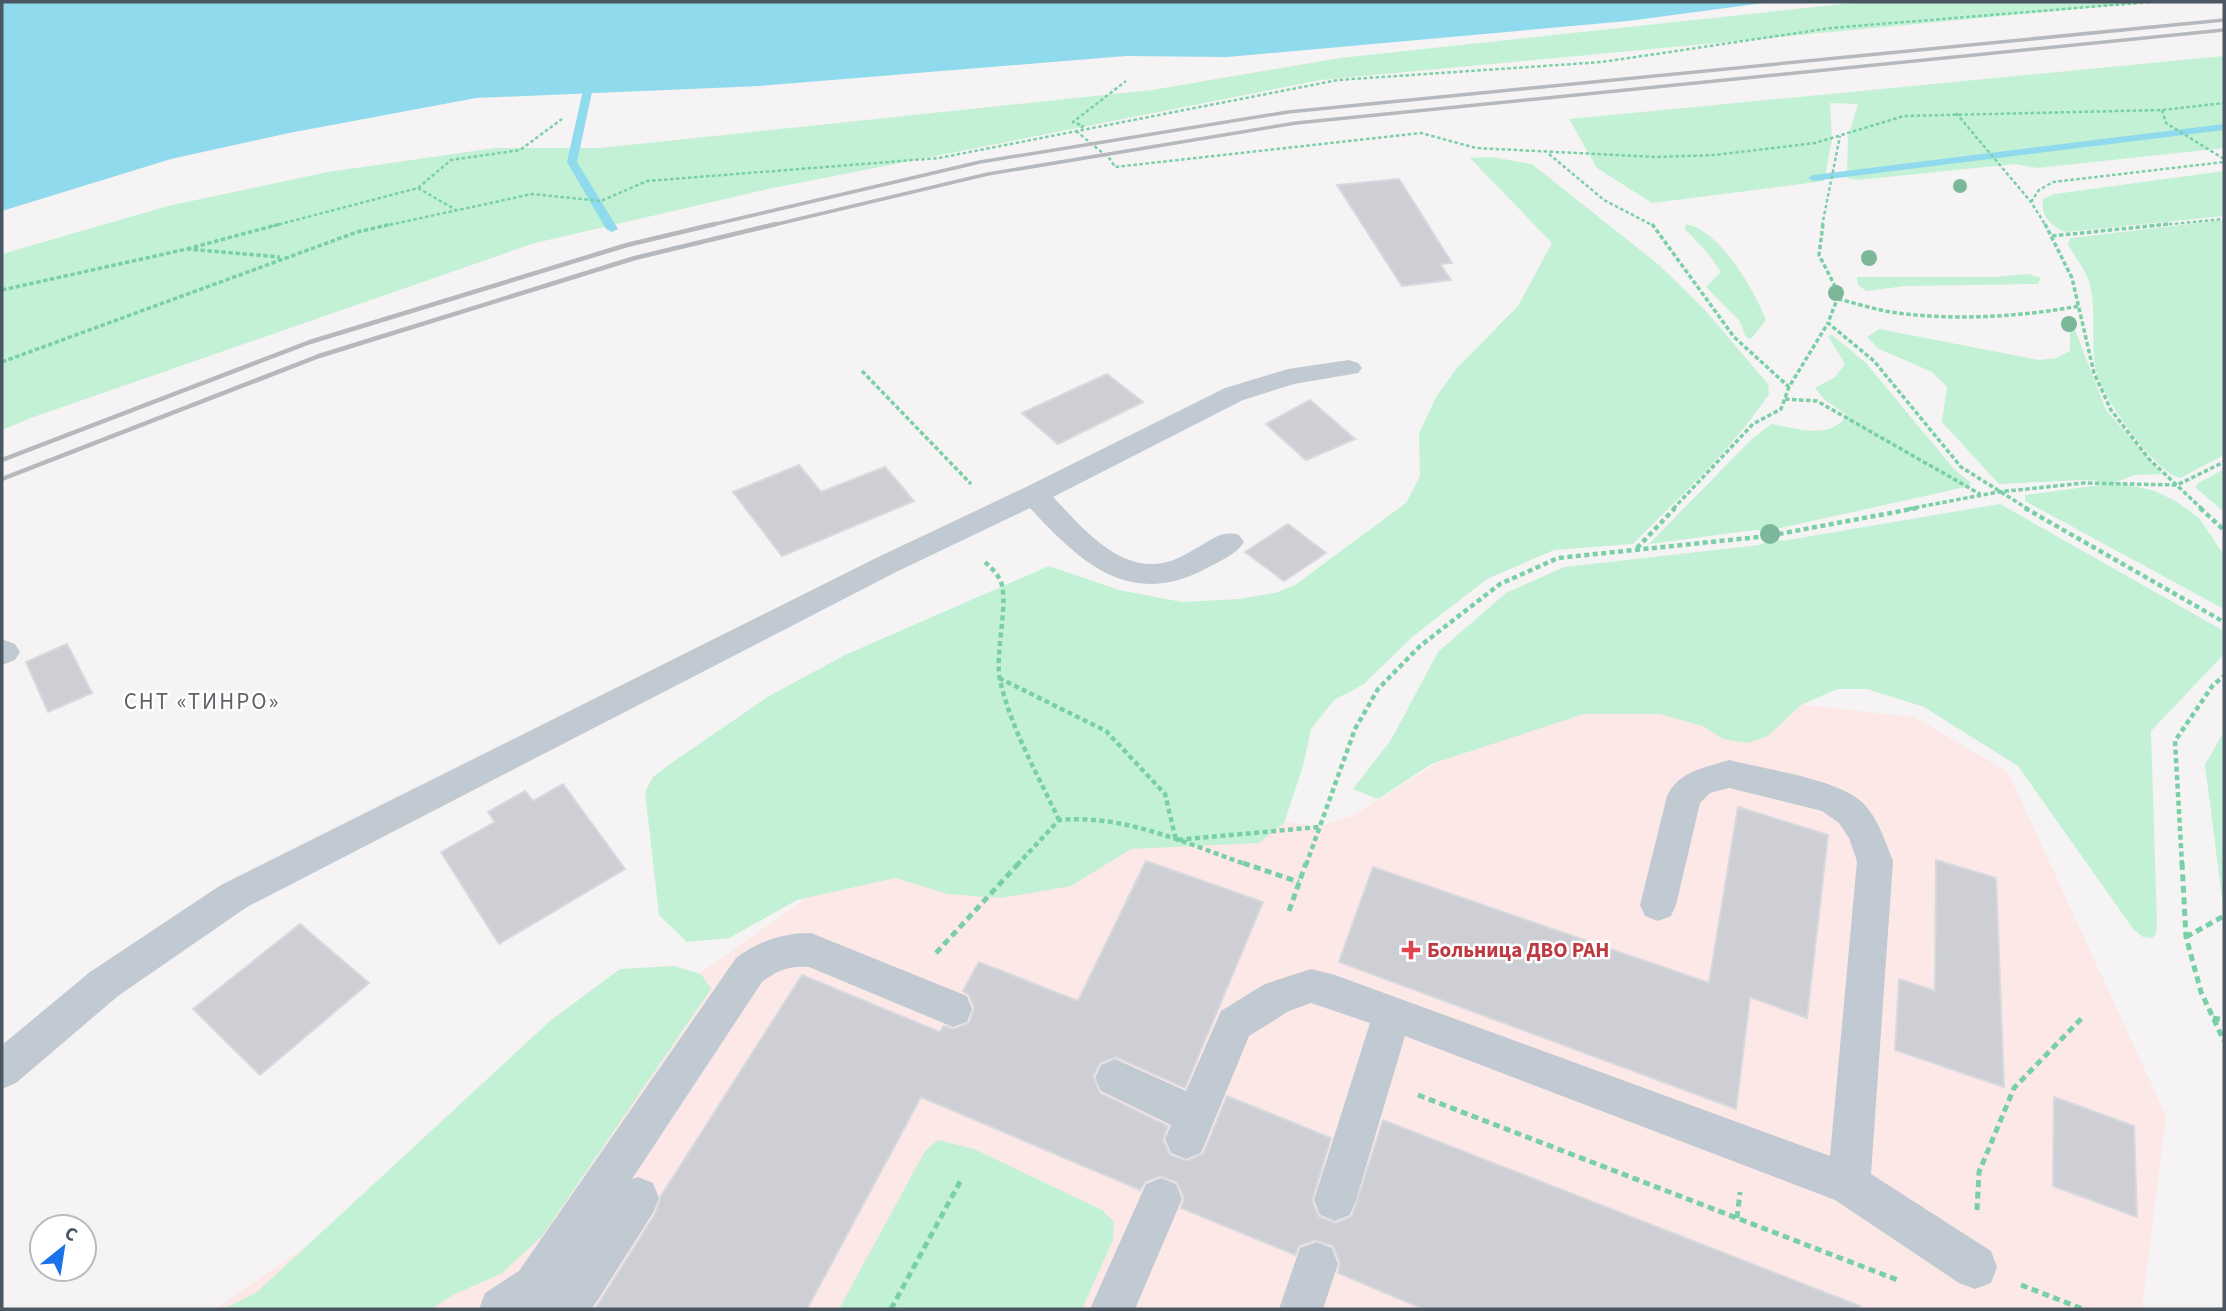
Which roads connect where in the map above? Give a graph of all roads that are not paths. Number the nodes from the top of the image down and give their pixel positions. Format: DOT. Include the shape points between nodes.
graph roads {
  1 [pos="1349,368"];
  2 [pos="1034,495"];
  3 [pos="1229,542"];
  4 [pos="1658,905"];
  5 [pos="953,1009"];
  6 [pos="1392,1014"];
  7 [pos="2,1070"];
  8 [pos="1115,1078"];
  9 [pos="1849,1184"];
  10 [pos="638,1198"];
  11 [pos="1161,1199"];
  12 [pos="1335,1200"];
  13 [pos="1316,1264"];
  14 [pos="1975,1267"];
  15 [pos="501,1309"];
  16 [pos="566,1309"];
  17 [pos="1112,1309"];
  18 [pos="1301,1309"];
  1 -- 2 [label="lane" via="1288,377 1234,394"];
  2 -- 3 [label="lane" via="1082,543 1113,566 1128,571 1151,575 1175,570"];
  2 -- 7 [label="lane" via="956,530 234,896 104,984"];
  4 -- 9 [label="lane" via="1684,796 1699,783 1729,774 1832,799 1851,813 1864,832 1874,861"];
  5 -- 15 [label="lane" via="811,950 770,954 749,971 535,1287"];
  6 -- 8 [label="lane" via="1311,986 1277,997 1235,1024 1191,1127"];
  6 -- 9 [label="lane"];
  6 -- 12 [label="lane"];
  9 -- 14 [label="lane"];
  10 -- 16 [label="lane"];
  11 -- 17 [label="lane"];
  13 -- 18 [label="lane"];
}
